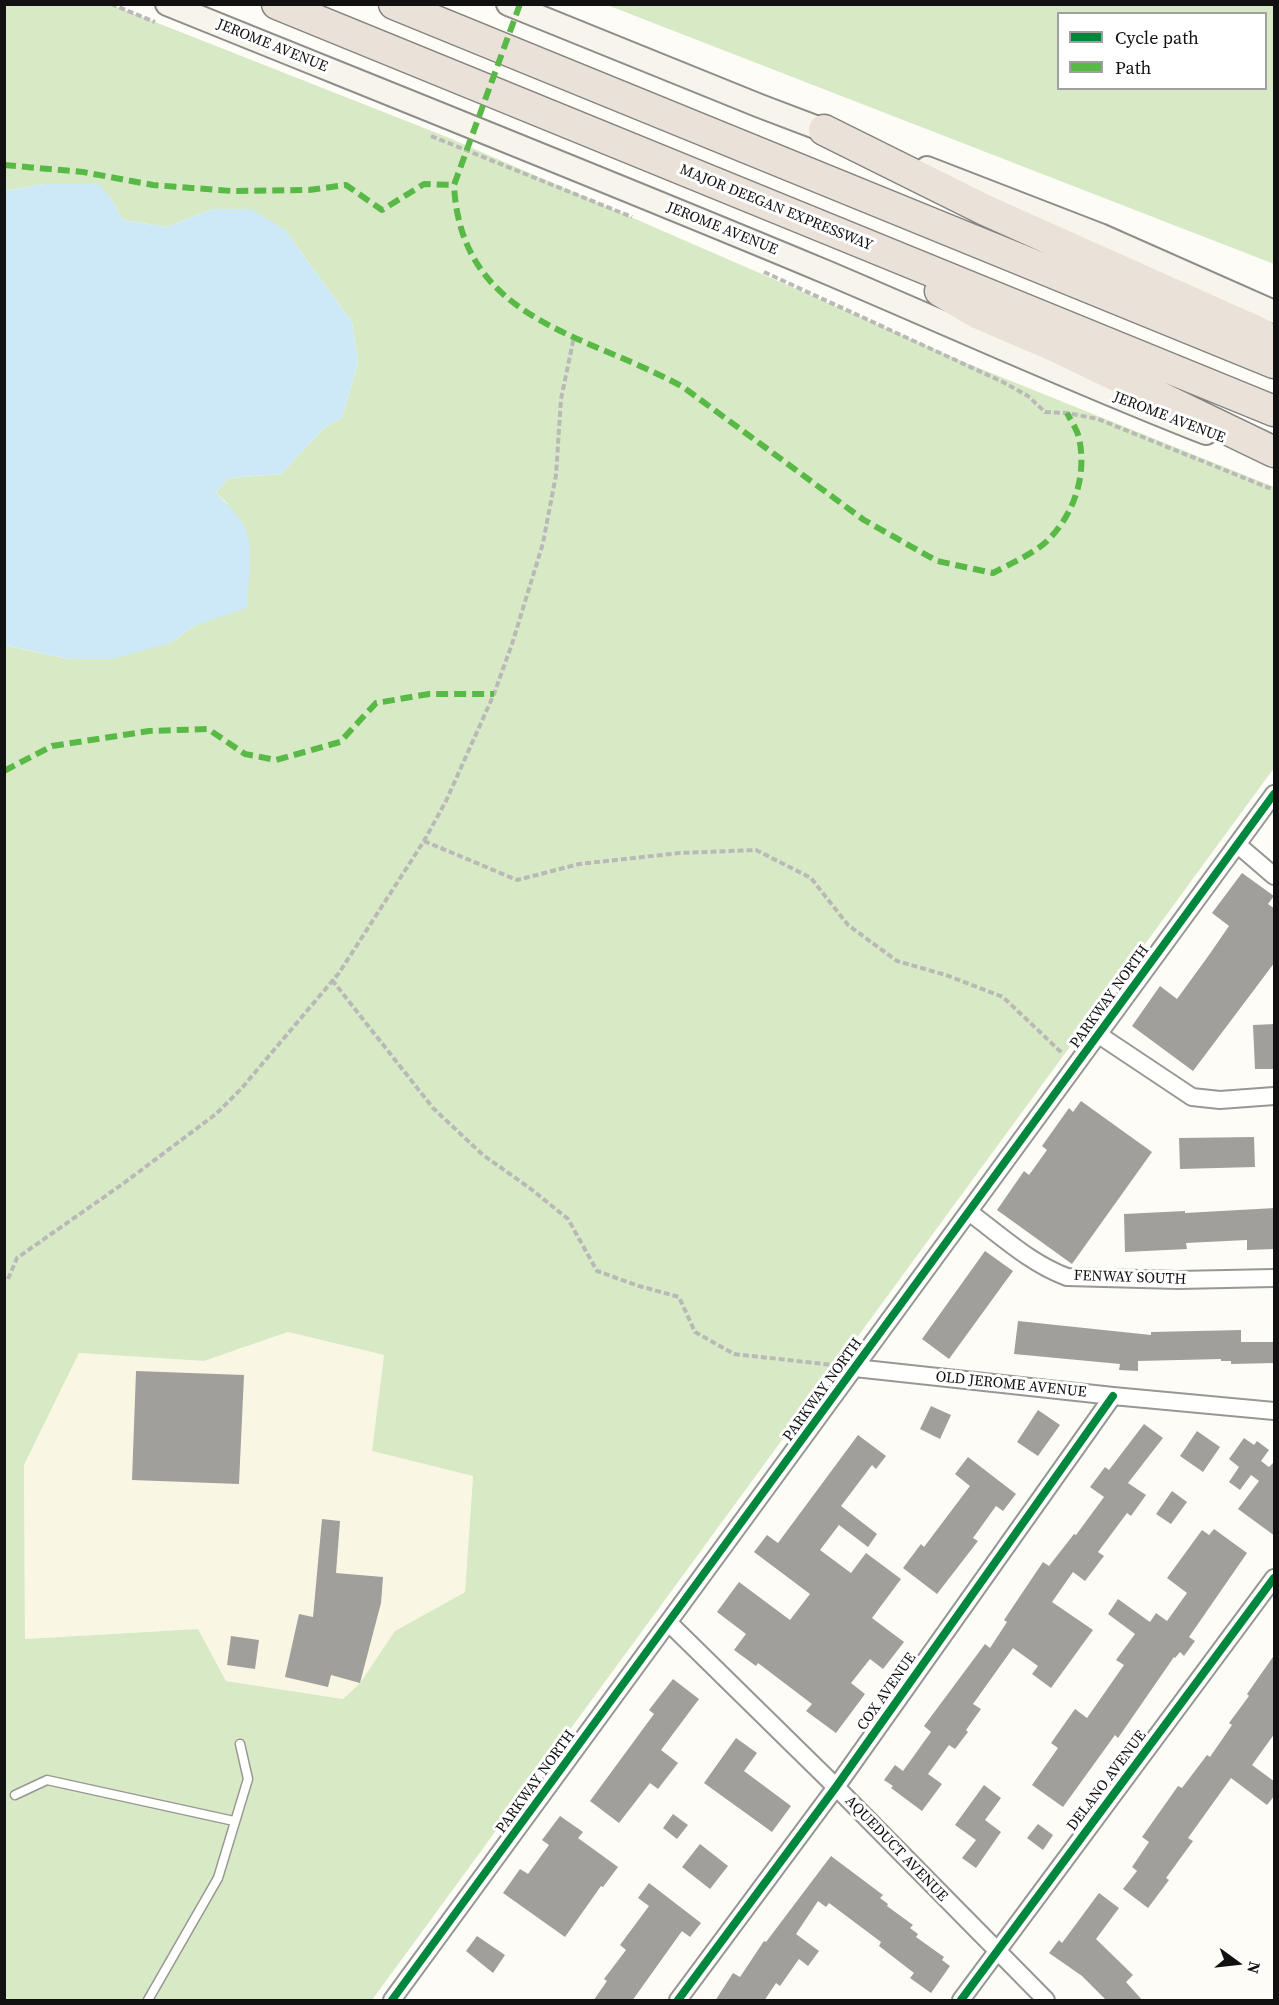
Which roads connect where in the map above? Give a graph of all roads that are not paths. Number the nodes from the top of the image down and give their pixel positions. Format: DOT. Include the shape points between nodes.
graph roads {
  1 [pos="277,4"];
  2 [pos="394,4"];
  3 [pos="508,4"];
  4 [pos="166,16"];
  5 [pos="824,130"];
  6 [pos="855,240"];
  7 [pos="1275,312"];
  8 [pos="1275,342"];
  9 [pos="1275,363"];
  10 [pos="1275,411"];
  11 [pos="1275,452"];
  12 [pos="1275,458"];
  13 [pos="1275,794"];
  14 [pos="1238,845"];
  15 [pos="1275,876"];
  16 [pos="1099,1035"];
  17 [pos="1275,1096"];
  18 [pos="969,1212"];
  19 [pos="1275,1278"];
  20 [pos="855,1368"];
  21 [pos="1113,1396"];
  22 [pos="1275,1411"];
  23 [pos="1275,1578"];
  24 [pos="669,1623"];
  25 [pos="240,1744"];
  26 [pos="836,1787"];
  27 [pos="15,1795"];
  28 [pos="234,1821"];
  29 [pos="997,1952"];
  30 [pos="148,2001"];
  31 [pos="392,2001"];
  32 [pos="678,2001"];
  33 [pos="961,2001"];
  34 [pos="1046,2001"];
  1 -- 6 [label="highway, MAJOR DEEGAN EXPRESSWAY"];
  2 -- 9 [label="highway"];
  3 -- 5 [label="main road"];
  4 -- 12 [label="main road, JEROME AVENUE" via="756,243 1140,408"];
  5 -- 7 [label="main road" via="1100,236"];
  5 -- 8 [label="highway" via="985,210"];
  6 -- 10 [label="highway, MAJOR DEEGAN EXPRESSWAY"];
  6 -- 11 [label="highway" via="979,314"];
  13 -- 14 [label="street, PARKWAY NORTH"];
  14 -- 15 [label="street"];
  14 -- 16 [label="street, PARKWAY NORTH"];
  16 -- 17 [label="street" via="1192,1097 1220,1100"];
  16 -- 18 [label="street, PARKWAY NORTH"];
  18 -- 19 [label="street, FENWAY SOUTH" via="1038,1263 1067,1277"];
  18 -- 20 [label="street, PARKWAY NORTH"];
  20 -- 21 [label="street, OLD JEROME AVENUE"];
  20 -- 24 [label="street, PARKWAY NORTH"];
  21 -- 22 [label="street, OLD JEROME AVENUE"];
  21 -- 26 [label="street, COX AVENUE"];
  23 -- 29 [label="street, DELANO AVENUE"];
  24 -- 26 [label="street, AQUEDUCT AVENUE"];
  24 -- 31 [label="street, PARKWAY NORTH"];
  25 -- 28 [label="lane" via="248,1779"];
  26 -- 29 [label="street, AQUEDUCT AVENUE"];
  26 -- 32 [label="street, COX AVENUE"];
  27 -- 28 [label="lane" via="47,1780"];
  28 -- 30 [label="lane" via="218,1878"];
  29 -- 33 [label="street, DELANO AVENUE"];
  29 -- 34 [label="street, AQUEDUCT AVENUE"];
}
